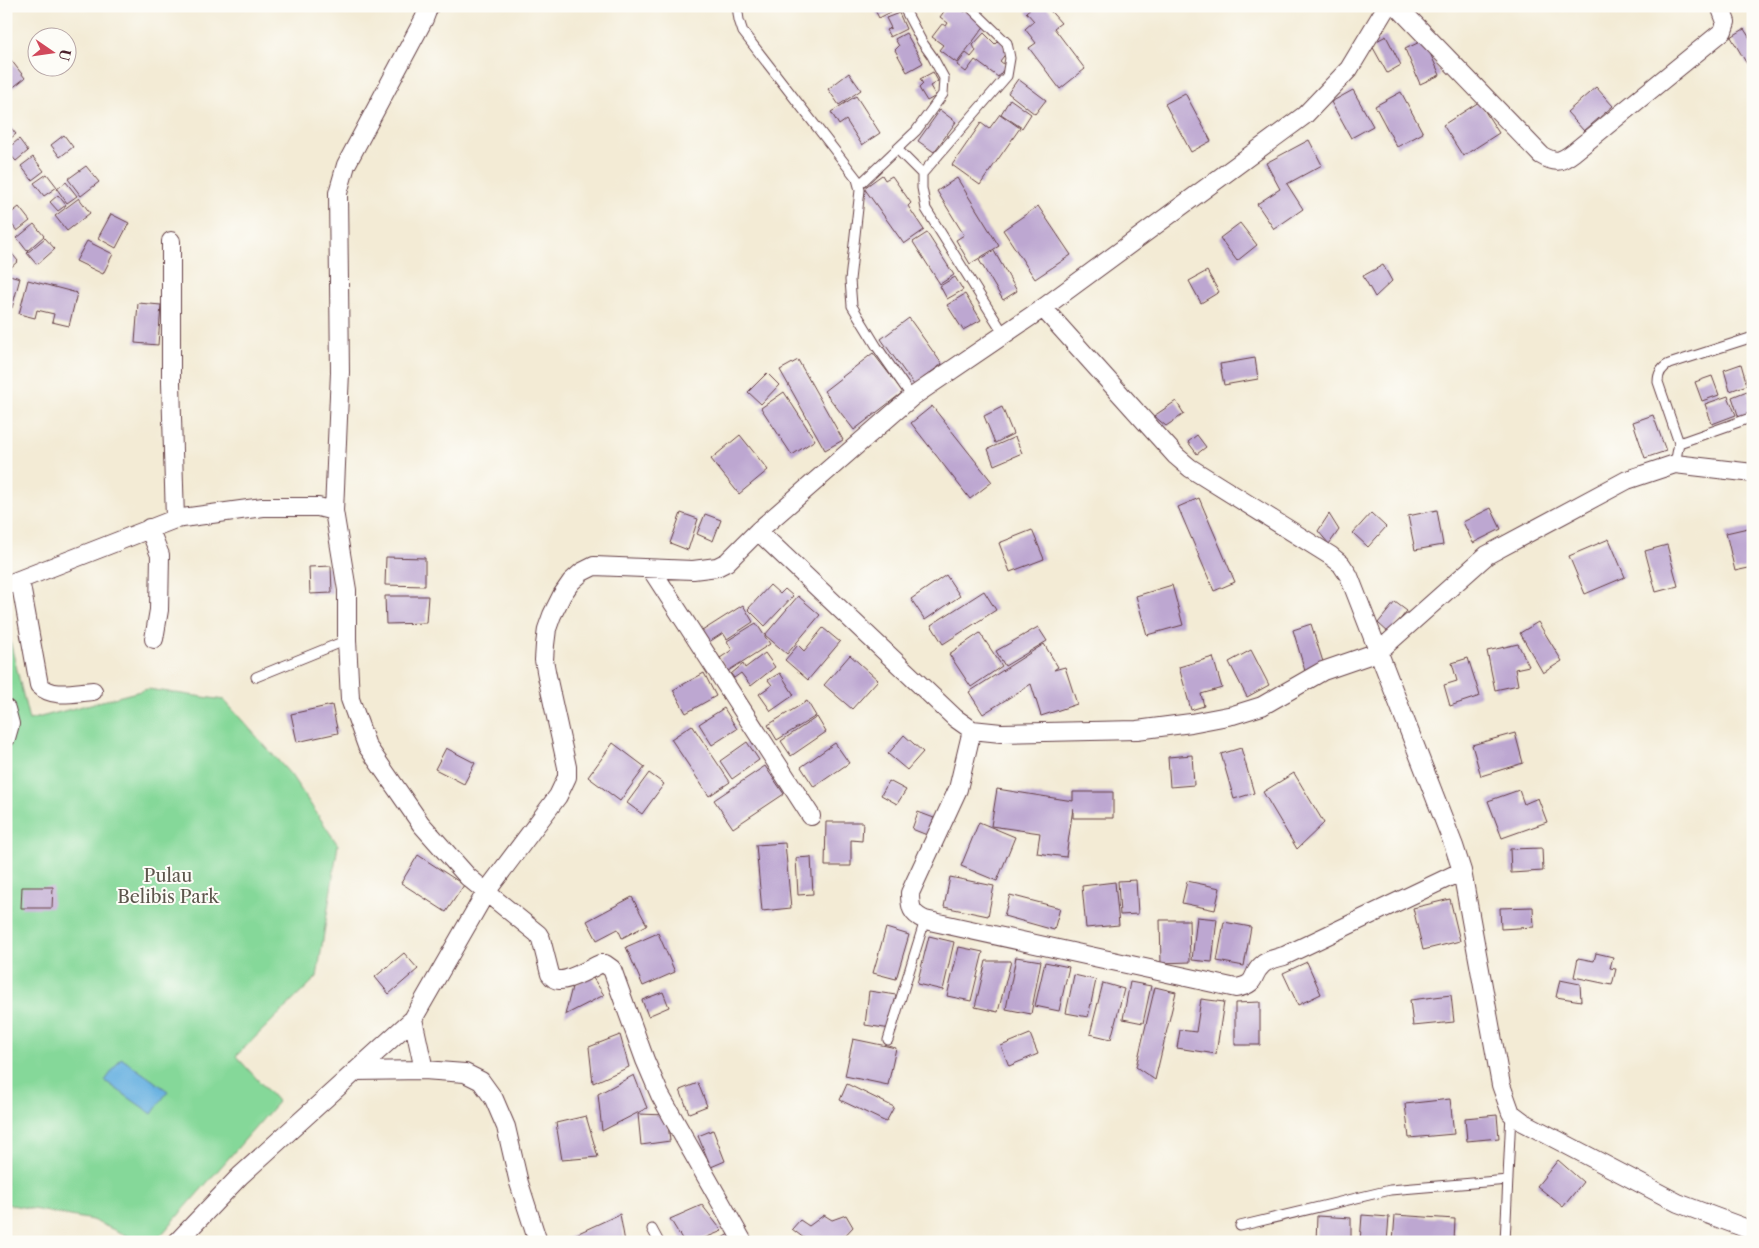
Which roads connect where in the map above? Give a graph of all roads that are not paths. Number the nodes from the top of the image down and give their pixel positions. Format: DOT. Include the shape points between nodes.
graph roads {
  1 [pos="429,6"];
  2 [pos="737,6"];
  3 [pos="903,6"];
  4 [pos="969,6"];
  5 [pos="1387,6"];
  6 [pos="1396,6"];
  7 [pos="1720,6"];
  8 [pos="897,149"];
  9 [pos="922,174"];
  10 [pos="859,185"];
  11 [pos="171,241"];
  12 [pos="1043,308"];
  13 [pos="1004,334"];
  14 [pos="1753,337"];
  15 [pos="912,397"];
  16 [pos="1753,417"];
  17 [pos="1679,443"];
  18 [pos="1674,464"];
  19 [pos="1753,472"];
  20 [pos="334,511"];
  21 [pos="175,519"];
  22 [pos="149,528"];
  23 [pos="758,531"];
  24 [pos="651,569"];
  25 [pos="13,583"];
  26 [pos="154,639"];
  27 [pos="347,640"];
  28 [pos="1378,652"];
  29 [pos="256,677"];
  30 [pos="94,691"];
  31 [pos="6,709"];
  32 [pos="972,730"];
  33 [pos="6,738"];
  34 [pos="811,816"];
  35 [pos="1462,871"];
  36 [pos="486,892"];
  37 [pos="925,920"];
  38 [pos="413,1019"];
  39 [pos="888,1040"];
  40 [pos="424,1070"];
  41 [pos="355,1071"];
  42 [pos="1511,1113"];
  43 [pos="1508,1180"];
  44 [pos="1240,1226"];
  45 [pos="652,1229"];
  46 [pos="1753,1231"];
  47 [pos="178,1242"];
  48 [pos="538,1242"];
  49 [pos="659,1242"];
  50 [pos="743,1242"];
  51 [pos="1505,1242"];
  1 -- 20 [label="street" via="346,165 338,192 340,372"];
  2 -- 10 [label="lane" via="743,32 854,174"];
  3 -- 8 [label="lane" via="944,78 943,94"];
  4 -- 9 [label="lane" via="1007,43 1010,58 1007,76"];
  5 -- 12 [label="street" via="1349,69 1305,115"];
  6 -- 7 [label="street" via="1541,155 1557,162 1564,160 1723,30 1726,22"];
  8 -- 9 [label="lane"];
  8 -- 10 [label="lane"];
  9 -- 13 [label="lane" via="926,209"];
  10 -- 15 [label="lane" via="850,280 852,306"];
  11 -- 21 [label="street"];
  12 -- 13 [label="street"];
  12 -- 28 [label="street" via="1176,456 1341,564 1349,576"];
  13 -- 15 [label="street"];
  14 -- 17 [label="lane" via="1669,364 1661,371 1658,382"];
  15 -- 23 [label="street"];
  16 -- 17 [label="lane"];
  17 -- 18 [label="lane"];
  18 -- 19 [label="street"];
  18 -- 28 [label="street" via="1627,480 1487,555"];
  20 -- 21 [label="street" via="318,507 263,507"];
  20 -- 27 [label="street" via="347,590"];
  21 -- 22 [label="street"];
  22 -- 25 [label="street"];
  22 -- 26 [label="street" via="160,555 159,610"];
  23 -- 24 [label="street" via="727,562 717,567"];
  23 -- 32 [label="street" via="955,718"];
  24 -- 34 [label="street"];
  24 -- 36 [label="street" via="594,566 571,582 552,615 544,660 568,767 567,777 558,796"];
  25 -- 30 [label="street" via="39,685 54,694"];
  27 -- 29 [label="lane"];
  27 -- 36 [label="street" via="350,699 367,746 421,824 468,877"];
  28 -- 32 [label="street" via="1324,671 1262,706 1233,715 1137,730 1001,733"];
  28 -- 35 [label="street"];
  31 -- 33 [label="street" via="10,724"];
  32 -- 37 [label="street" via="958,790 910,893 912,910"];
  35 -- 37 [label="street" via="1293,952 1263,963 1251,982 1236,988"];
  35 -- 42 [label="street" via="1501,1085"];
  36 -- 38 [label="street"];
  36 -- 50 [label="street" via="538,934 553,978 561,981 600,964 612,969 660,1095"];
  37 -- 39 [label="lane"];
  38 -- 40 [label="street"];
  38 -- 41 [label="street"];
  40 -- 41 [label="street"];
  40 -- 48 [label="street" via="465,1073 481,1081 494,1099 506,1127"];
  41 -- 47 [label="street" via="240,1176"];
  42 -- 43 [label="lane"];
  42 -- 46 [label="street" via="1678,1203"];
  43 -- 44 [label="lane" via="1390,1190"];
  43 -- 51 [label="lane"];
  45 -- 49 [label="lane"];
}
